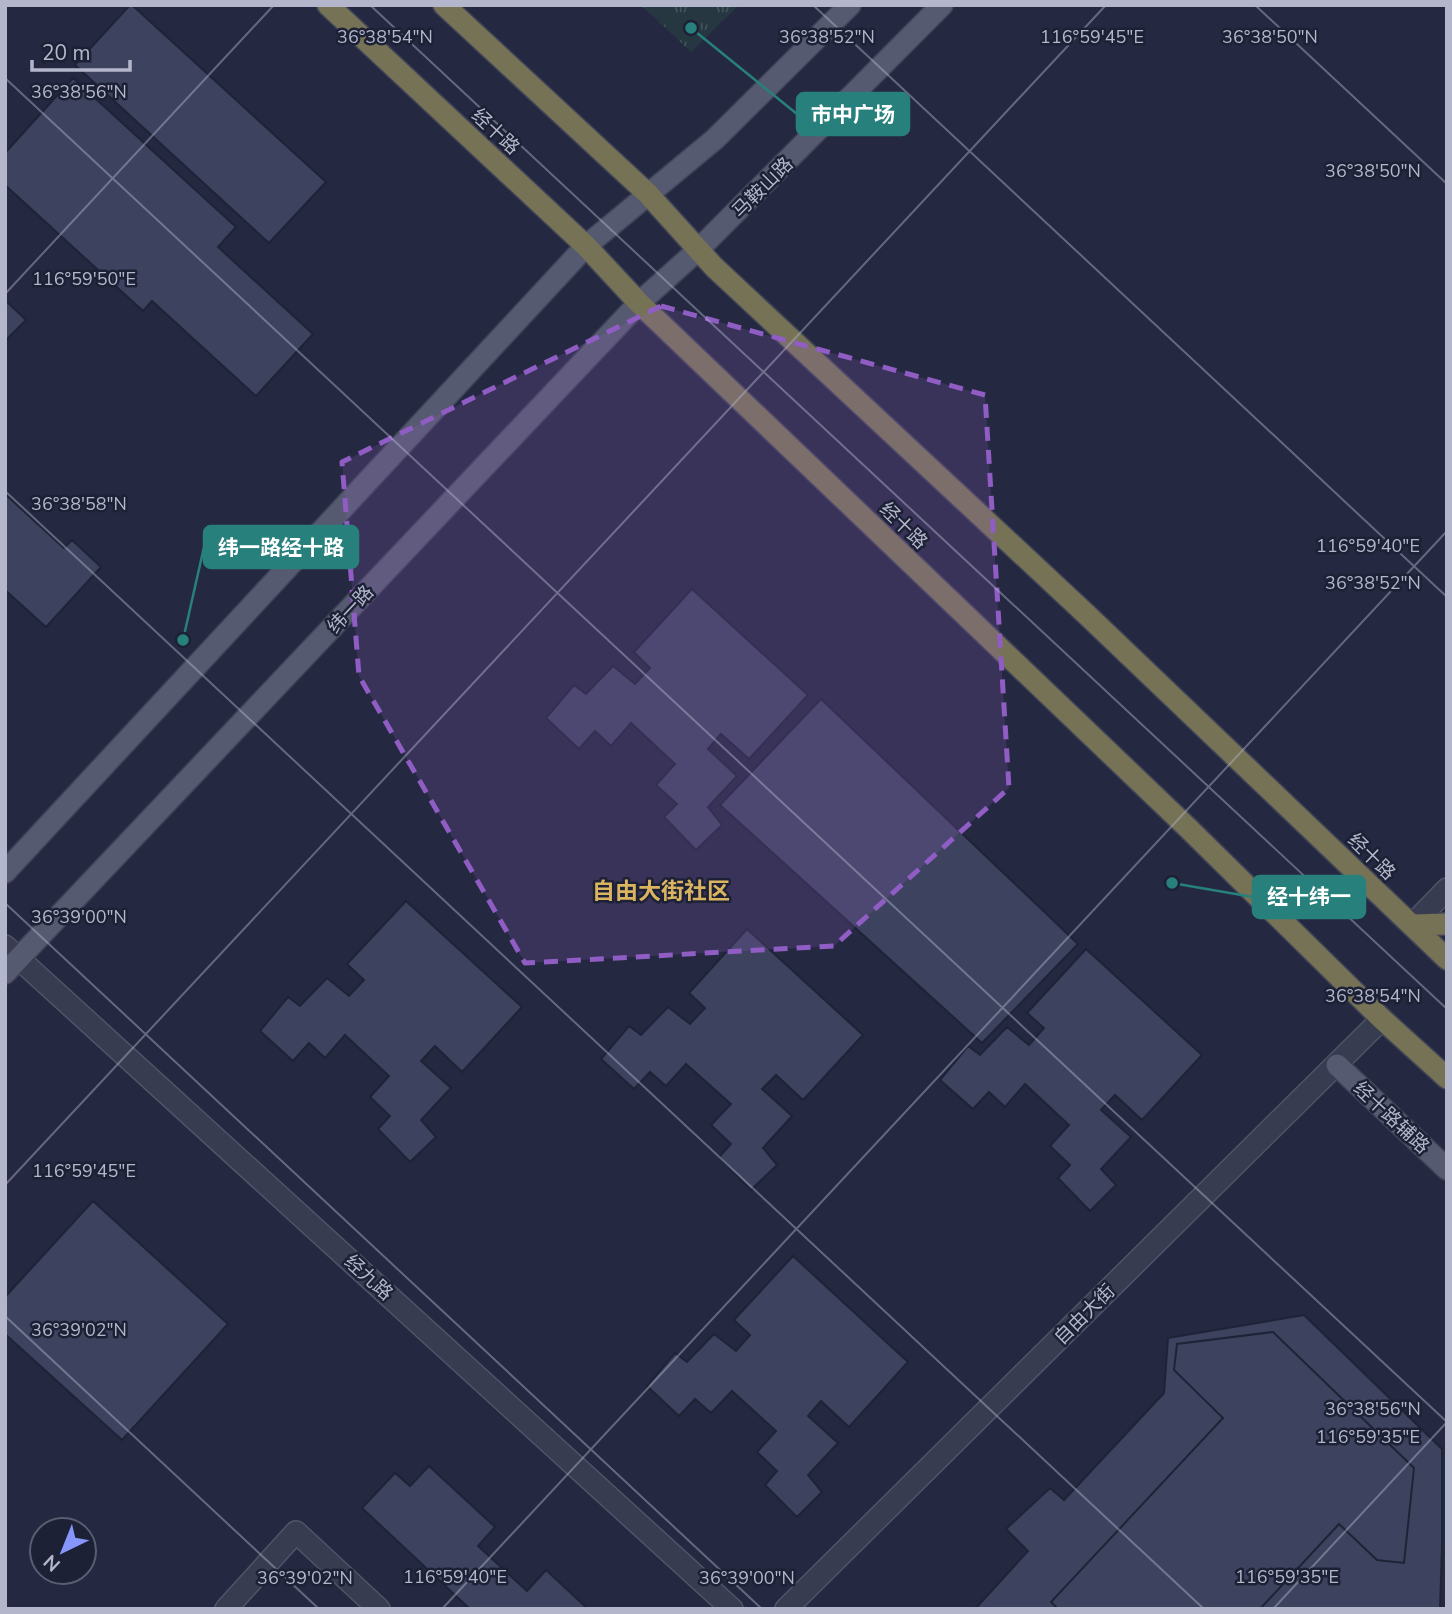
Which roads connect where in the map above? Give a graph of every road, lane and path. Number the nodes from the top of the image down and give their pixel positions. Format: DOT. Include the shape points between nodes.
graph roads {
  1 [pos="328,5"];
  2 [pos="444,5"];
  3 [pos="850,5"];
  4 [pos="942,5"];
  5 [pos="648,194"];
  6 [pos="586,246"];
  7 [pos="699,249"];
  8 [pos="639,303"];
  9 [pos="5,872"];
  10 [pos="1447,889"];
  11 [pos="1412,925"];
  12 [pos="1447,925"];
  13 [pos="10,959"];
  14 [pos="1447,959"];
  15 [pos="1382,1019"];
  16 [pos="1337,1065"];
  17 [pos="1447,1078"];
  18 [pos="1447,1169"];
  19 [pos="226,1609"];
  20 [pos="379,1609"];
  21 [pos="733,1609"];
  22 [pos="786,1609"];
  1 -- 6 [label="highway, 经十路"];
  2 -- 5 [label="highway, 经十路"];
  3 -- 5 [label="main road" via="715,139"];
  4 -- 7 [label="main road, 马鞍山路"];
  5 -- 6 [label="main road"];
  5 -- 7 [label="highway, 经十路"];
  6 -- 8 [label="highway, 经十路"];
  6 -- 9 [label="main road"];
  7 -- 8 [label="main road, 纬一路"];
  7 -- 11 [label="highway, 经十路"];
  8 -- 13 [label="main road, 纬一路"];
  8 -- 15 [label="highway, 经十路"];
  10 -- 11 [label="street"];
  11 -- 12 [label="highway"];
  11 -- 14 [label="highway, 经十路"];
  13 -- 21 [label="street, 经九路"];
  15 -- 16 [label="street, 自由大街"];
  15 -- 17 [label="highway, 经十路"];
  16 -- 18 [label="main road, 经十路辅路"];
  16 -- 22 [label="street, 自由大街"];
  19 -- 20 [label="street" via="296,1532"];
}
